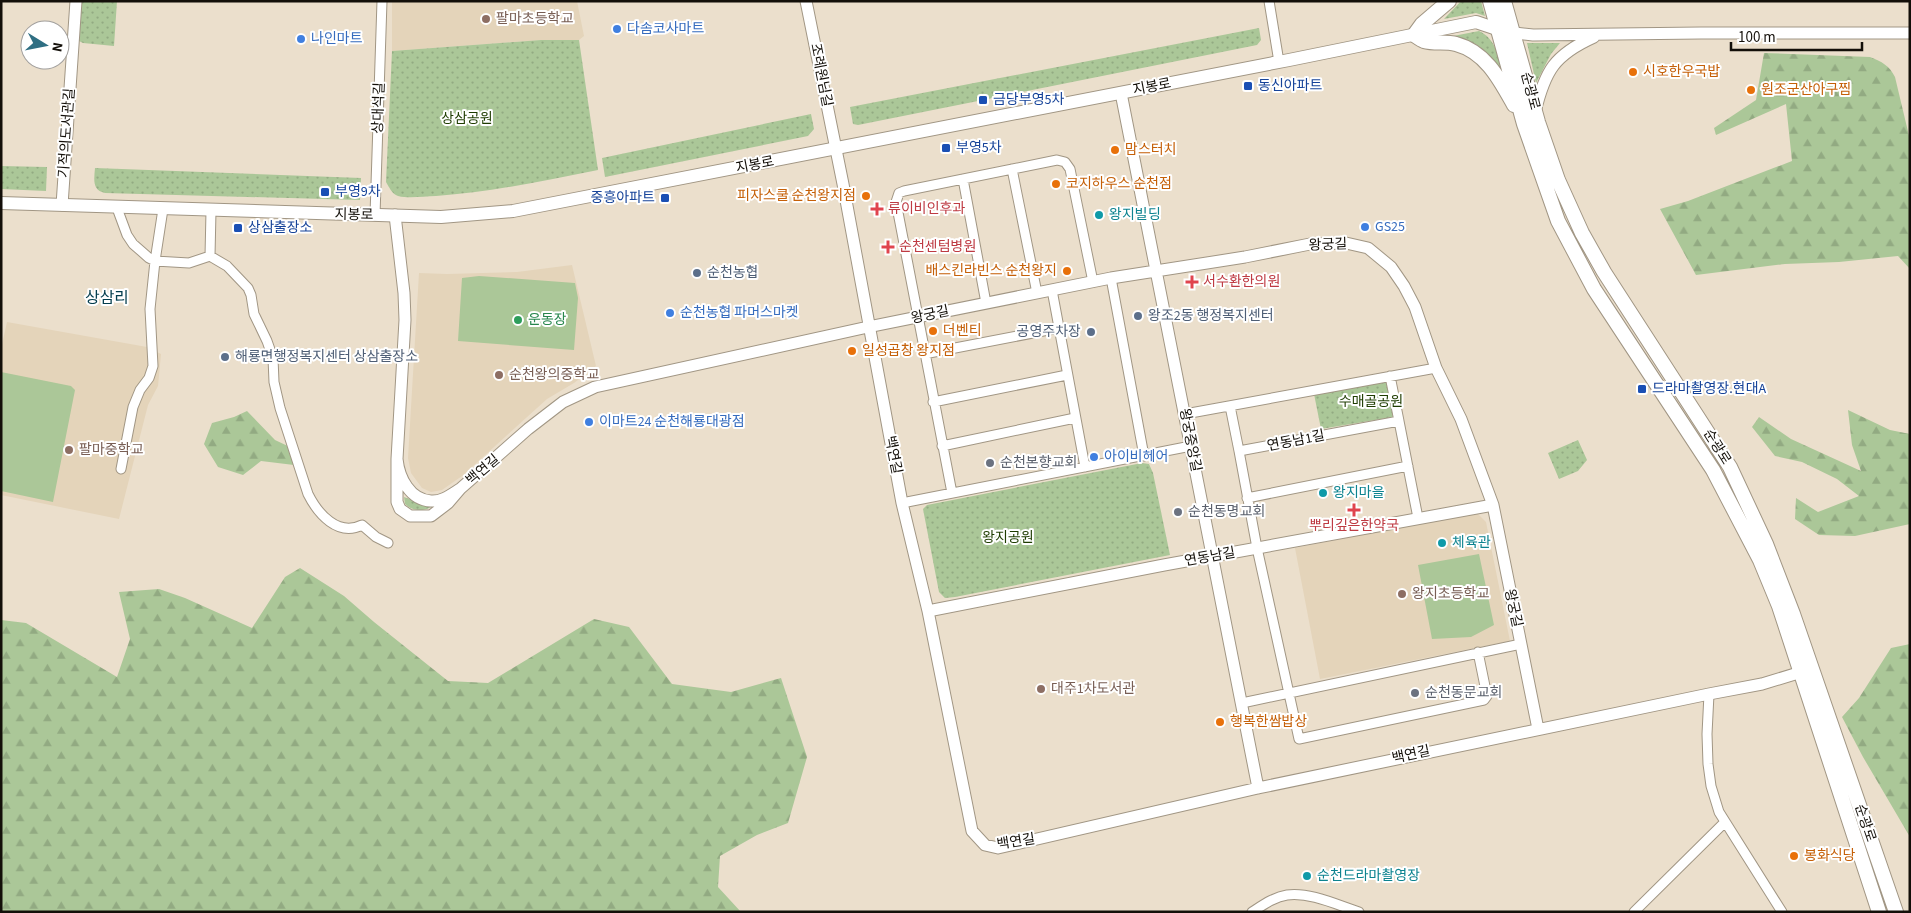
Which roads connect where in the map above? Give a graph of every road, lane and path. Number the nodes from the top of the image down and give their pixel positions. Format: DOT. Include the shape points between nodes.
graph roads {
  1 [pos="76,1"];
  2 [pos="382,1"];
  3 [pos="806,1"];
  4 [pos="1269,1"];
  5 [pos="1449,1"];
  6 [pos="1490,1"];
  7 [pos="1504,1"];
  8 [pos="1498,29"];
  9 [pos="1513,33"];
  10 [pos="1910,33"];
  11 [pos="1599,34"];
  12 [pos="1414,35"];
  13 [pos="1279,62"];
  14 [pos="1121,93"];
  15 [pos="1536,112"];
  16 [pos="1524,124"];
  17 [pos="836,148"];
  18 [pos="1012,169"];
  19 [pos="963,179"];
  20 [pos="1,203"];
  21 [pos="62,205"];
  22 [pos="117,208"];
  23 [pos="163,209"];
  24 [pos="211,211"];
  25 [pos="375,215"];
  26 [pos="395,216"];
  27 [pos="210,256"];
  28 [pos="155,261"];
  29 [pos="1156,271"];
  30 [pos="1111,278"];
  31 [pos="1094,282"];
  32 [pos="1052,290"];
  33 [pos="1037,293"];
  34 [pos="986,303"];
  35 [pos="918,318"];
  36 [pos="868,327"];
  37 [pos="1059,328"];
  38 [pos="924,354"];
  39 [pos="1436,368"];
  40 [pos="1067,375"];
  41 [pos="1390,376"];
  42 [pos="933,402"];
  43 [pos="1230,406"];
  44 [pos="1185,414"];
  45 [pos="1076,418"];
  46 [pos="1399,421"];
  47 [pos="942,446"];
  48 [pos="1191,446"];
  49 [pos="1239,451"];
  50 [pos="1144,456"];
  51 [pos="397,459"];
  52 [pos="1408,466"];
  53 [pos="1085,467"];
  54 [pos="120,469"];
  55 [pos="460,489"];
  56 [pos="952,493"];
  57 [pos="1248,498"];
  58 [pos="902,503"];
  59 [pos="1493,505"];
  60 [pos="1418,518"];
  61 [pos="388,543"];
  62 [pos="1257,548"];
  63 [pos="1213,556"];
  64 [pos="928,612"];
  65 [pos="1521,644"];
  66 [pos="1478,652"];
  67 [pos="1807,671"];
  68 [pos="1289,692"];
  69 [pos="1709,694"];
  70 [pos="1242,703"];
  71 [pos="1538,729"];
  72 [pos="1258,788"];
  73 [pos="1724,823"];
  74 [pos="1334,908"];
  75 [pos="1252,912"];
  76 [pos="1359,912"];
  77 [pos="1634,912"];
  78 [pos="1782,912"];
  79 [pos="1879,912"];
  80 [pos="1896,912"];
  1 -- 21 [label="street, 기적의도서관길"];
  2 -- 25 [label="street, 상대석길"];
  3 -- 17 [label="street, 조례원님길"];
  4 -- 13 [label="street"];
  5 -- 12 [label="main road"];
  6 -- 8 [label="main road, 순광로"];
  7 -- 9 [label="main road, 순광로"];
  8 -- 9 [label="street"];
  8 -- 12 [label="main road, 지봉로" via="1476,22"];
  8 -- 16 [label="main road, 순광로"];
  9 -- 11 [label="street"];
  9 -- 15 [label="main road, 순광로"];
  10 -- 11 [label="street"];
  11 -- 15 [label="street" via="1578,44 1550,69 1541,87"];
  12 -- 13 [label="main road, 지봉로"];
  12 -- 16 [label="main road" via="1424,41 1466,47 1482,57 1494,71"];
  13 -- 14 [label="main road, 지봉로"];
  14 -- 17 [label="main road, 지봉로"];
  14 -- 29 [label="street, 왕궁중앙길"];
  15 -- 67 [label="main road, 순광로" via="1558,180 1582,233 1730,467 1766,544"];
  16 -- 67 [label="main road, 순광로" via="1558,222 1574,255 1713,470 1760,560"];
  17 -- 26 [label="main road, 지봉로" via="528,209 441,217"];
  17 -- 36 [label="street, 백연길"];
  18 -- 19 [label="street"];
  18 -- 31 [label="street" via="1057,160 1068,165"];
  18 -- 33 [label="street"];
  19 -- 34 [label="street"];
  19 -- 35 [label="street" via="904,191 896,198"];
  20 -- 21 [label="main road, 지봉로"];
  21 -- 22 [label="main road, 지봉로"];
  22 -- 23 [label="main road, 지봉로"];
  22 -- 28 [label="street" via="127,235 142,254"];
  23 -- 24 [label="main road, 지봉로"];
  23 -- 28 [label="street"];
  24 -- 25 [label="main road, 지봉로"];
  24 -- 27 [label="street"];
  25 -- 26 [label="main road, 지봉로"];
  26 -- 51 [label="street, 백연길" via="405,320"];
  27 -- 28 [label="street" via="189,263"];
  27 -- 61 [label="street" via="227,266 251,295 254,314 273,358 280,408 312,502 332,524 349,530 362,525"];
  28 -- 54 [label="street" via="150,309 153,366 133,407"];
  29 -- 30 [label="street, 왕궁길"];
  29 -- 39 [label="street, 왕궁길" via="1310,244 1346,243 1368,248 1387,263 1404,286 1415,307"];
  29 -- 44 [label="street, 왕궁중앙길"];
  30 -- 31 [label="street, 왕궁길"];
  30 -- 50 [label="street"];
  31 -- 32 [label="street, 왕궁길"];
  32 -- 33 [label="street, 왕궁길"];
  32 -- 37 [label="street"];
  33 -- 34 [label="street, 왕궁길"];
  34 -- 35 [label="street, 왕궁길"];
  35 -- 36 [label="street, 왕궁길"];
  35 -- 38 [label="street"];
  36 -- 55 [label="street, 백연길" via="611,383 578,394 546,414"];
  36 -- 58 [label="street, 백연길"];
  37 -- 38 [label="street"];
  37 -- 40 [label="street"];
  38 -- 42 [label="street"];
  39 -- 41 [label="street"];
  39 -- 59 [label="street, 왕궁길" via="1461,419"];
  40 -- 42 [label="street"];
  40 -- 45 [label="street"];
  41 -- 43 [label="street"];
  41 -- 46 [label="street"];
  42 -- 47 [label="street"];
  43 -- 44 [label="street"];
  43 -- 49 [label="street"];
  44 -- 48 [label="street, 왕궁중앙길"];
  45 -- 47 [label="street"];
  45 -- 53 [label="street"];
  46 -- 49 [label="street, 연동남1길"];
  46 -- 52 [label="street"];
  47 -- 56 [label="street"];
  48 -- 50 [label="street"];
  48 -- 63 [label="street, 왕궁중앙길"];
  49 -- 57 [label="street"];
  50 -- 53 [label="street"];
  51 -- 55 [label="street, 백연길" via="404,482 417,496 436,501"];
  51 -- 55 [label="street, 백연길" via="397,502 404,514 431,516 448,504"];
  52 -- 57 [label="street"];
  52 -- 60 [label="street"];
  53 -- 56 [label="street"];
  56 -- 58 [label="street"];
  57 -- 62 [label="street"];
  58 -- 64 [label="street, 백연길"];
  59 -- 60 [label="street, 연동남길"];
  59 -- 65 [label="street, 왕궁길"];
  60 -- 62 [label="street, 연동남길"];
  62 -- 63 [label="street, 연동남길"];
  62 -- 68 [label="street"];
  63 -- 64 [label="street, 연동남길"];
  63 -- 70 [label="street, 왕궁중앙길"];
  64 -- 72 [label="street, 백연길" via="972,831 985,845 998,848"];
  65 -- 66 [label="street"];
  65 -- 71 [label="street, 왕궁길"];
  66 -- 68 [label="street"];
  66 -- 68 [label="street" via="1487,696 1484,700 1299,739"];
  67 -- 69 [label="street, 백연길"];
  67 -- 79 [label="main road, 순광로"];
  67 -- 80 [label="main road, 순광로"];
  68 -- 70 [label="street"];
  69 -- 71 [label="street, 백연길"];
  69 -- 73 [label="street" via="1708,764 1711,786"];
  70 -- 72 [label="street, 왕궁중앙길"];
  71 -- 72 [label="street, 백연길"];
  73 -- 77 [label="street"];
  73 -- 78 [label="street"];
  74 -- 75 [label="street" via="1312,897 1288,895 1267,902"];
  74 -- 76 [label="street"];
}
